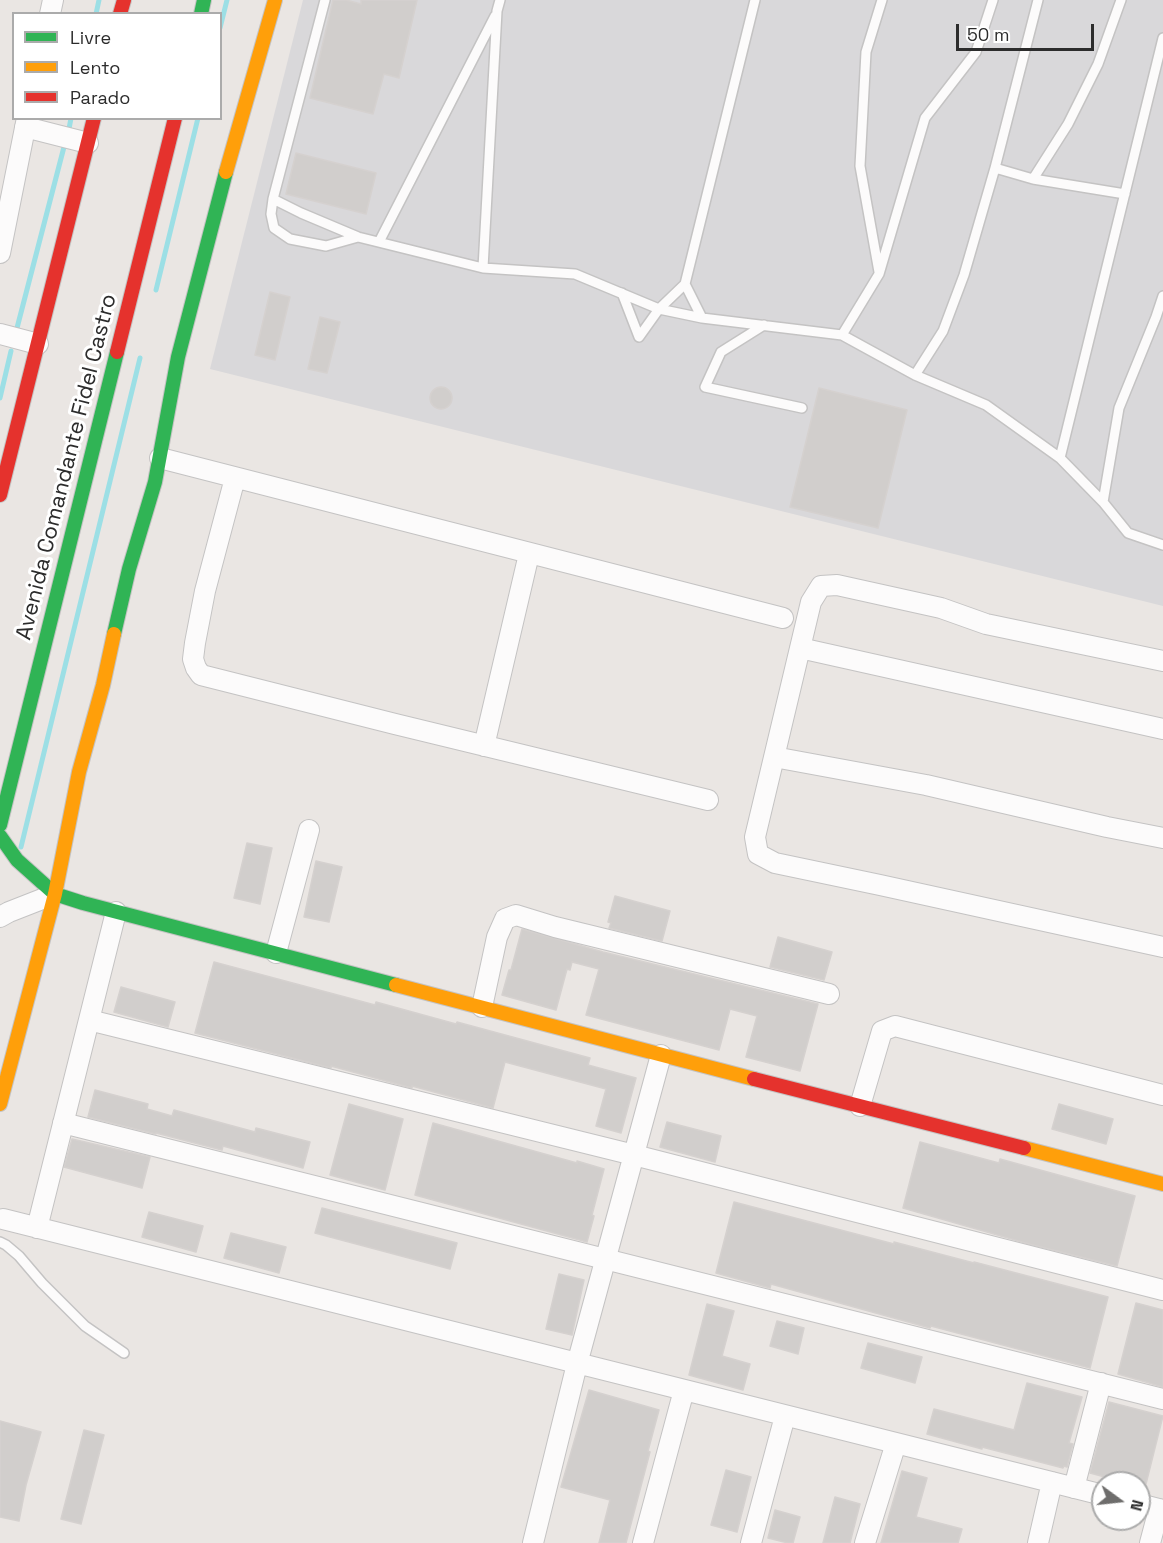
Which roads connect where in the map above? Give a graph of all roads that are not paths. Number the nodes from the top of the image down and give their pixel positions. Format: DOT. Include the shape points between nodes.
graph roads {
  1 [pos="274,0"];
  2 [pos="325,0"];
  3 [pos="500,0"];
  4 [pos="755,0"];
  5 [pos="882,0"];
  6 [pos="993,0"];
  7 [pos="1038,0"];
  8 [pos="1121,0"];
  9 [pos="497,11"];
  10 [pos="1163,38"];
  11 [pos="94,120"];
  12 [pos="175,120"];
  13 [pos="26,123"];
  14 [pos="88,143"];
  15 [pos="995,168"];
  16 [pos="7,179"];
  17 [pos="1033,179"];
  18 [pos="1125,194"];
  19 [pos="273,199"];
  20 [pos="4,211"];
  21 [pos="358,237"];
  22 [pos="379,242"];
  23 [pos="0,252"];
  24 [pos="483,268"];
  25 [pos="879,274"];
  26 [pos="685,284"];
  27 [pos="622,293"];
  28 [pos="1163,297"];
  29 [pos="659,309"];
  30 [pos="702,318"];
  31 [pos="1160,318"];
  32 [pos="764,326"];
  33 [pos="0,334"];
  34 [pos="842,335"];
  35 [pos="38,344"];
  36 [pos="915,375"];
  37 [pos="802,408"];
  38 [pos="160,458"];
  39 [pos="1060,458"];
  40 [pos="235,478"];
  41 [pos="0,495"];
  42 [pos="1103,502"];
  43 [pos="1163,545"];
  44 [pos="529,554"];
  45 [pos="783,618"];
  46 [pos="800,648"];
  47 [pos="1163,661"];
  48 [pos="1163,729"];
  49 [pos="484,746"];
  50 [pos="774,757"];
  51 [pos="708,800"];
  52 [pos="0,825"];
  53 [pos="309,830"];
  54 [pos="0,836"];
  55 [pos="1163,838"];
  56 [pos="55,894"];
  57 [pos="116,912"];
  58 [pos="0,917"];
  59 [pos="1163,947"];
  60 [pos="276,952"];
  61 [pos="829,994"];
  62 [pos="482,1007"];
  63 [pos="89,1020"];
  64 [pos="661,1055"];
  65 [pos="1163,1095"];
  66 [pos="0,1104"];
  67 [pos="860,1106"];
  68 [pos="63,1123"];
  69 [pos="634,1155"];
  70 [pos="1163,1184"];
  71 [pos="3,1219"];
  72 [pos="37,1228"];
  73 [pos="0,1242"];
  74 [pos="606,1259"];
  75 [pos="1163,1290"];
  76 [pos="124,1353"];
  77 [pos="577,1364"];
  78 [pos="1101,1383"];
  79 [pos="684,1390"];
  80 [pos="1163,1399"];
  81 [pos="785,1416"];
  82 [pos="896,1443"];
  83 [pos="1052,1482"];
  84 [pos="1074,1488"];
  85 [pos="1091,1492"];
  86 [pos="1161,1509"];
  87 [pos="533,1543"];
  88 [pos="643,1543"];
  89 [pos="751,1543"];
  90 [pos="865,1543"];
  91 [pos="1038,1543"];
  92 [pos="1150,1543"];
  1 -- 38 [label="main road" via="199,270"];
  2 -- 19 [label="lane"];
  3 -- 9 [label="lane"];
  4 -- 26 [label="lane"];
  5 -- 25 [label="lane" via="866,52 860,166"];
  6 -- 25 [label="lane" via="976,52 925,118"];
  7 -- 15 [label="lane"];
  8 -- 17 [label="lane" via="1098,64 1068,124"];
  9 -- 22 [label="lane"];
  9 -- 24 [label="lane"];
  10 -- 18 [label="lane"];
  11 -- 14 [label="main road"];
  12 -- 52 [label="main road, Avenida Comandante Fidel Castro"];
  13 -- 14 [label="street"];
  13 -- 16 [label="street"];
  14 -- 35 [label="main road"];
  15 -- 17 [label="lane"];
  15 -- 36 [label="lane" via="943,331"];
  16 -- 20 [label="street"];
  17 -- 18 [label="lane"];
  18 -- 39 [label="lane"];
  19 -- 21 [label="lane"];
  19 -- 21 [label="lane" via="274,228 290,239 326,246"];
  20 -- 23 [label="street"];
  21 -- 22 [label="lane"];
  22 -- 24 [label="lane"];
  24 -- 27 [label="lane" via="574,274"];
  25 -- 34 [label="lane"];
  26 -- 29 [label="lane"];
  26 -- 30 [label="lane"];
  27 -- 29 [label="lane"];
  27 -- 29 [label="lane" via="639,336"];
  28 -- 31 [label="lane"];
  29 -- 30 [label="lane"];
  30 -- 32 [label="lane"];
  31 -- 42 [label="lane" via="1119,408"];
  32 -- 34 [label="lane"];
  32 -- 37 [label="lane" via="721,352 705,387"];
  33 -- 35 [label="street"];
  34 -- 36 [label="lane"];
  35 -- 41 [label="main road"];
  36 -- 39 [label="lane" via="986,405"];
  38 -- 40 [label="street"];
  38 -- 56 [label="main road" via="79,772"];
  39 -- 42 [label="lane"];
  40 -- 44 [label="street"];
  40 -- 49 [label="street" via="195,643 193,659 201,675"];
  42 -- 43 [label="lane" via="1128,533"];
  44 -- 45 [label="street"];
  44 -- 49 [label="street"];
  46 -- 47 [label="street" via="811,602 820,586 837,585 941,609 986,624"];
  46 -- 48 [label="street"];
  46 -- 50 [label="street"];
  49 -- 51 [label="street"];
  50 -- 55 [label="street" via="926,785"];
  50 -- 59 [label="street" via="755,837 758,854 775,863"];
  53 -- 60 [label="street"];
  54 -- 56 [label="main road" via="17,860"];
  56 -- 57 [label="main road"];
  56 -- 58 [label="street"];
  56 -- 66 [label="main road"];
  57 -- 60 [label="main road"];
  57 -- 63 [label="street"];
  60 -- 62 [label="main road"];
  61 -- 62 [label="street" via="516,915 505,919 497,938"];
  62 -- 64 [label="main road"];
  63 -- 68 [label="street"];
  63 -- 69 [label="street"];
  64 -- 67 [label="main road"];
  64 -- 69 [label="street"];
  65 -- 67 [label="street" via="895,1026 882,1031"];
  67 -- 70 [label="main road"];
  68 -- 72 [label="street"];
  68 -- 74 [label="street"];
  69 -- 74 [label="street"];
  69 -- 75 [label="street"];
  71 -- 72 [label="street"];
  72 -- 77 [label="street"];
  73 -- 76 [label="lane" via="19,1256 85,1326"];
  74 -- 77 [label="street"];
  74 -- 78 [label="street"];
  77 -- 79 [label="street"];
  77 -- 87 [label="street"];
  78 -- 80 [label="street"];
  78 -- 84 [label="street"];
  79 -- 81 [label="street"];
  79 -- 88 [label="street"];
  81 -- 82 [label="street"];
  81 -- 89 [label="street"];
  82 -- 83 [label="street"];
  82 -- 90 [label="street"];
  83 -- 84 [label="street"];
  83 -- 91 [label="street"];
  84 -- 85 [label="street"];
  86 -- 92 [label="street"];
}
